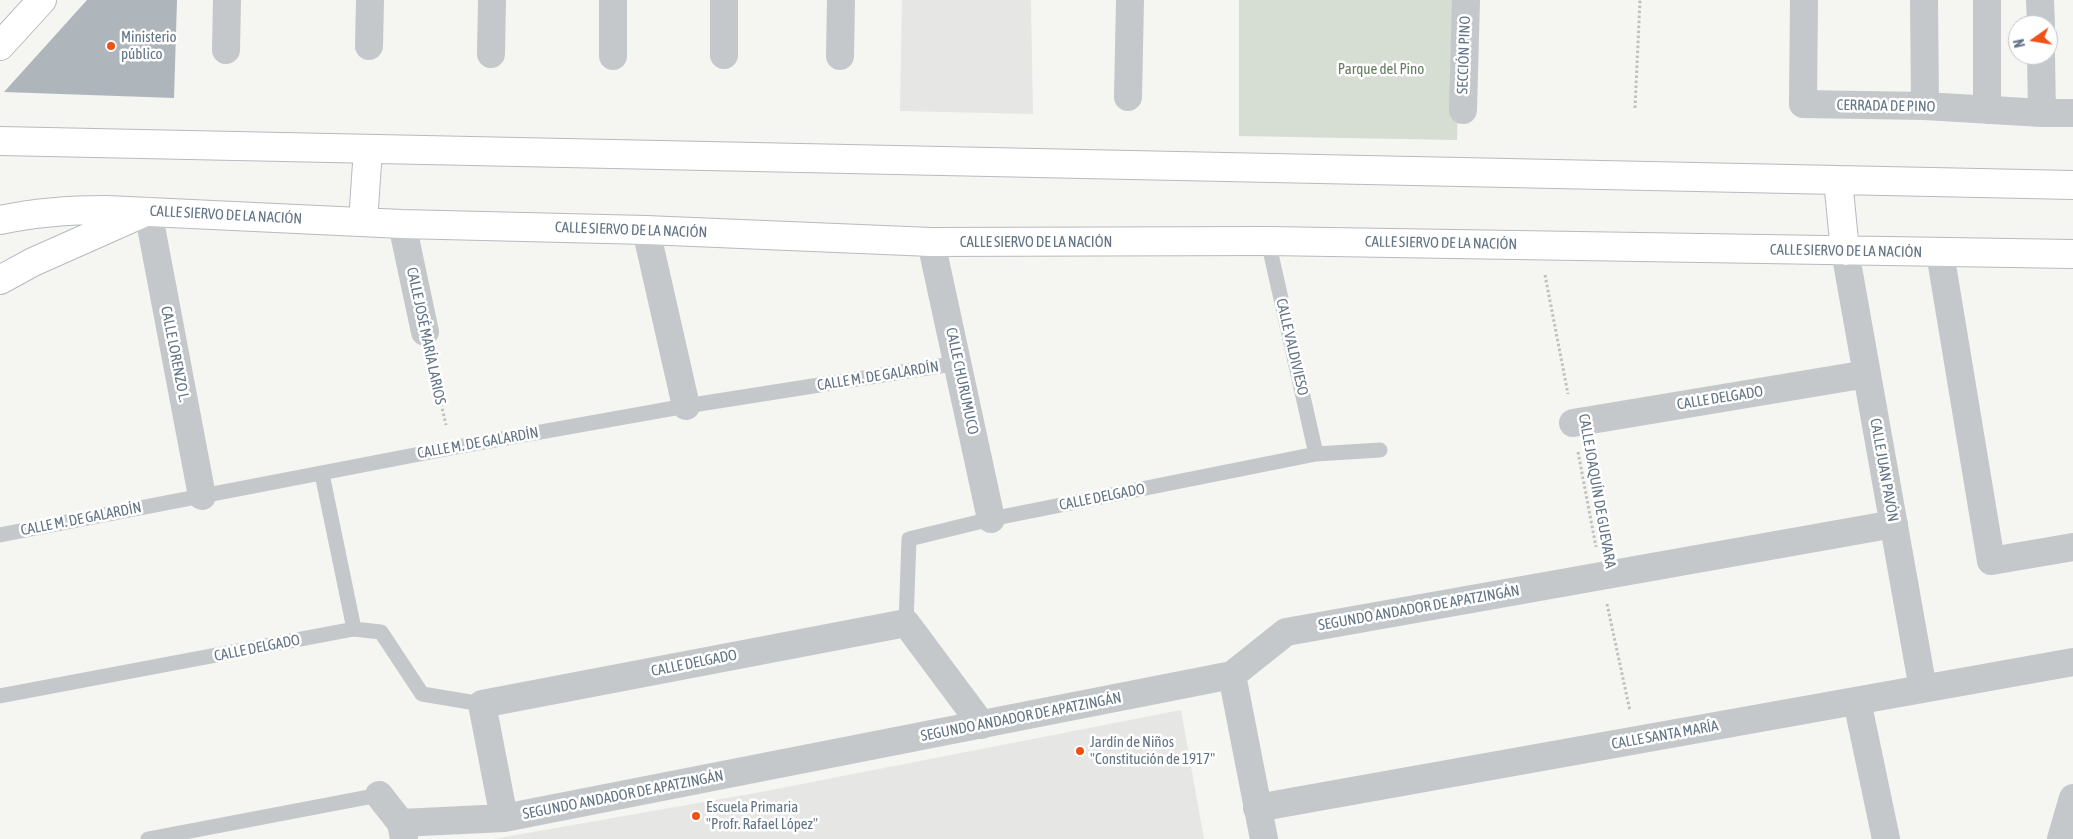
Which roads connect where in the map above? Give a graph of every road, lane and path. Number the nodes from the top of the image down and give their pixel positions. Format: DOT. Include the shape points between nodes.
graph roads {
  1 [pos="42,0"];
  2 [pos="227,0"];
  3 [pos="370,0"];
  4 [pos="492,0"];
  5 [pos="613,0"];
  6 [pos="724,0"];
  7 [pos="841,0"];
  8 [pos="1130,0"];
  9 [pos="1466,0"];
  10 [pos="1640,0"];
  11 [pos="1804,0"];
  12 [pos="1924,0"];
  13 [pos="1987,0"];
  14 [pos="2040,0"];
  15 [pos="2041,15"];
  16 [pos="0,46"];
  17 [pos="369,46"];
  18 [pos="226,50"];
  19 [pos="491,54"];
  20 [pos="724,55"];
  21 [pos="613,56"];
  22 [pos="840,56"];
  23 [pos="2041,65"];
  24 [pos="1128,97"];
  25 [pos="1926,106"];
  26 [pos="1635,108"];
  27 [pos="1463,110"];
  28 [pos="1987,110"];
  29 [pos="2042,113"];
  30 [pos="2073,113"];
  31 [pos="0,141"];
  32 [pos="368,149"];
  33 [pos="1838,180"];
  34 [pos="2073,185"];
  35 [pos="148,211"];
  36 [pos="0,220"];
  37 [pos="363,222"];
  38 [pos="402,224"];
  39 [pos="646,230"];
  40 [pos="1268,241"];
  41 [pos="931,242"];
  42 [pos="1539,244"];
  43 [pos="1845,251"];
  44 [pos="1940,253"];
  45 [pos="2073,254"];
  46 [pos="0,280"];
  47 [pos="425,332"];
  48 [pos="959,363"];
  49 [pos="1867,374"];
  50 [pos="686,406"];
  51 [pos="1573,423"];
  52 [pos="451,448"];
  53 [pos="1380,450"];
  54 [pos="1316,454"];
  55 [pos="322,474"];
  56 [pos="202,496"];
  57 [pos="991,519"];
  58 [pos="1894,524"];
  59 [pos="0,535"];
  60 [pos="2073,547"];
  61 [pos="1601,576"];
  62 [pos="906,624"];
  63 [pos="354,629"];
  64 [pos="2073,662"];
  65 [pos="1232,675"];
  66 [pos="1923,689"];
  67 [pos="0,696"];
  68 [pos="1856,701"];
  69 [pos="482,704"];
  70 [pos="982,725"];
  71 [pos="1636,740"];
  72 [pos="379,795"];
  73 [pos="2073,798"];
  74 [pos="1258,808"];
  75 [pos="504,818"];
  76 [pos="402,831"];
  77 [pos="148,839"];
  78 [pos="1264,839"];
  79 [pos="1886,839"];
  80 [pos="2062,839"];
  1 -- 16 [label="main road"];
  2 -- 18 [label="street"];
  3 -- 17 [label="street"];
  4 -- 19 [label="street"];
  5 -- 21 [label="street"];
  6 -- 20 [label="street"];
  7 -- 22 [label="street"];
  8 -- 24 [label="street"];
  9 -- 27 [label="street, SECCIÓN PINO"];
  10 -- 26 [label="path"];
  11 -- 25 [label="street, CERRADA DE PINO" via="1802,104"];
  12 -- 25 [label="street"];
  13 -- 28 [label="street"];
  14 -- 15 [label="street"];
  23 -- 29 [label="street"];
  25 -- 28 [label="street, CERRADA DE PINO"];
  28 -- 29 [label="street, CERRADA DE PINO"];
  29 -- 30 [label="street, CERRADA DE PINO"];
  31 -- 32 [label="main road"];
  32 -- 33 [label="main road"];
  32 -- 37 [label="main road"];
  33 -- 34 [label="main road"];
  33 -- 43 [label="main road"];
  35 -- 36 [label="main road, CALLE SIERVO DE LA NACIÓN" via="66,210"];
  35 -- 37 [label="main road, CALLE SIERVO DE LA NACIÓN"];
  35 -- 46 [label="main road"];
  35 -- 56 [label="street, CALLE LORENZO L."];
  37 -- 38 [label="main road, CALLE SIERVO DE LA NACIÓN"];
  38 -- 39 [label="main road, CALLE SIERVO DE LA NACIÓN"];
  38 -- 47 [label="street, CALLE JOSÉ MARÍA LARIOS"];
  39 -- 41 [label="main road, CALLE SIERVO DE LA NACIÓN"];
  39 -- 50 [label="street"];
  40 -- 41 [label="main road, CALLE SIERVO DE LA NACIÓN"];
  40 -- 42 [label="main road, CALLE SIERVO DE LA NACIÓN"];
  40 -- 54 [label="lane, CALLE VALDIVIESO"];
  41 -- 48 [label="street, CALLE CHURUMUCO"];
  42 -- 43 [label="main road, CALLE SIERVO DE LA NACIÓN"];
  42 -- 51 [label="path, CALLE JOAQUÍN DE GUEVARA"];
  43 -- 44 [label="main road, CALLE SIERVO DE LA NACIÓN"];
  43 -- 49 [label="street, CALLE JUAN PAVÓN"];
  44 -- 45 [label="main road, CALLE SIERVO DE LA NACIÓN"];
  44 -- 60 [label="street" via="1991,561"];
  47 -- 52 [label="path, CALLE JOSÉ MARÍA LARIOS"];
  48 -- 50 [label="lane, CALLE M. DE GALARDÍN"];
  48 -- 57 [label="street, CALLE CHURUMUCO"];
  49 -- 51 [label="street, CALLE DELGADO"];
  49 -- 58 [label="street, CALLE JUAN PAVÓN"];
  50 -- 52 [label="lane, CALLE M. DE GALARDÍN"];
  51 -- 61 [label="path, CALLE JOAQUÍN DE GUEVARA"];
  52 -- 55 [label="lane, CALLE M. DE GALARDÍN"];
  53 -- 54 [label="lane, CALLE DELGADO"];
  54 -- 57 [label="lane, CALLE DELGADO"];
  55 -- 56 [label="lane, CALLE M. DE GALARDÍN"];
  55 -- 63 [label="lane"];
  56 -- 59 [label="lane, CALLE M. DE GALARDÍN"];
  57 -- 62 [label="lane, CALLE DELGADO" via="908,539"];
  58 -- 61 [label="street, SEGUNDO ANDADOR DE APATZINGÁN"];
  58 -- 66 [label="street, CALLE JUAN PAVÓN"];
  61 -- 65 [label="street, SEGUNDO ANDADOR DE APATZINGÁN" via="1286,632"];
  61 -- 71 [label="path, CALLE JOAQUÍN DE GUEVARA"];
  62 -- 69 [label="street, CALLE DELGADO"];
  62 -- 70 [label="street"];
  63 -- 67 [label="lane, CALLE DELGADO"];
  63 -- 69 [label="lane, CALLE DELGADO" via="381,632 422,694"];
  64 -- 66 [label="street, CALLE SANTA MARÍA"];
  65 -- 70 [label="street, SEGUNDO ANDADOR DE APATZINGÁN"];
  65 -- 74 [label="street"];
  66 -- 68 [label="street, CALLE SANTA MARÍA"];
  68 -- 71 [label="street, CALLE SANTA MARÍA"];
  68 -- 79 [label="street"];
  69 -- 75 [label="street"];
  70 -- 75 [label="street, SEGUNDO ANDADOR DE APATZINGÁN"];
  71 -- 74 [label="street, CALLE SANTA MARÍA"];
  72 -- 76 [label="street, SEGUNDO ANDADOR DE APATZINGÁN"];
  72 -- 77 [label="lane, SEGUNDO ANDADOR DE APATZINGÁN"];
  73 -- 80 [label="street"];
  74 -- 78 [label="street"];
  75 -- 76 [label="street, SEGUNDO ANDADOR DE APATZINGÁN"];
}
